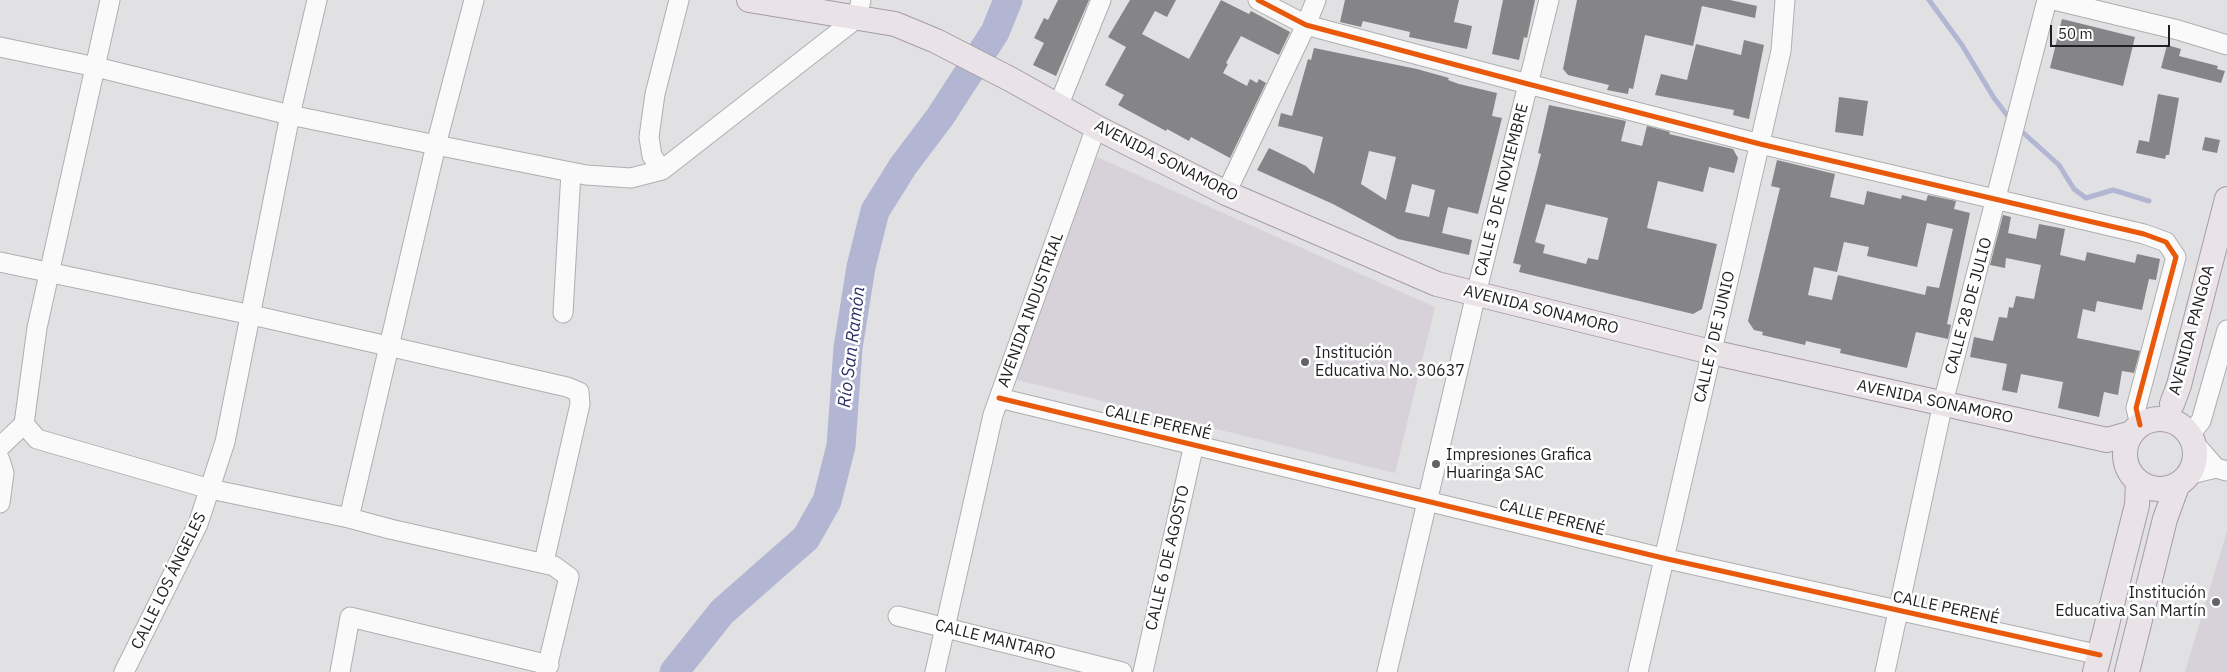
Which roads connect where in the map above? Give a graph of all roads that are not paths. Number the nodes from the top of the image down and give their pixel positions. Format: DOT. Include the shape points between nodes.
graph roads {
  1 [pos="110,0"];
  2 [pos="316,0"];
  3 [pos="474,0"];
  4 [pos="678,0"];
  5 [pos="748,0"];
  6 [pos="1101,0"];
  7 [pos="1258,0"];
  8 [pos="1316,0"];
  9 [pos="1549,0"];
  10 [pos="1785,0"];
  11 [pos="2047,0"];
  12 [pos="2054,0"];
  13 [pos="859,9"];
  14 [pos="1306,25"];
  15 [pos="2227,45"];
  16 [pos="0,47"];
  17 [pos="96,67"];
  18 [pos="1528,84"];
  19 [pos="1058,104"];
  20 [pos="290,115"];
  21 [pos="1096,127"];
  22 [pos="1760,144"];
  23 [pos="436,145"];
  24 [pos="662,170"];
  25 [pos="571,172"];
  26 [pos="1226,193"];
  27 [pos="2227,198"];
  28 [pos="1996,199"];
  29 [pos="0,262"];
  30 [pos="50,272"];
  31 [pos="1476,294"];
  32 [pos="563,313"];
  33 [pos="252,315"];
  34 [pos="2227,332"];
  35 [pos="390,348"];
  36 [pos="1712,352"];
  37 [pos="1000,398"];
  38 [pos="1943,404"];
  39 [pos="2172,404"];
  40 [pos="24,424"];
  41 [pos="2141,426"];
  42 [pos="2189,434"];
  43 [pos="2108,440"];
  44 [pos="1194,444"];
  45 [pos="0,447"];
  46 [pos="2125,459"];
  47 [pos="0,460"];
  48 [pos="2222,470"];
  49 [pos="2184,480"];
  50 [pos="2138,482"];
  51 [pos="210,489"];
  52 [pos="1427,500"];
  53 [pos="0,503"];
  54 [pos="349,518"];
  55 [pos="1664,558"];
  56 [pos="544,562"];
  57 [pos="1899,610"];
  58 [pos="898,616"];
  59 [pos="946,628"];
  60 [pos="2098,663"];
  61 [pos="547,669"];
  62 [pos="124,672"];
  63 [pos="340,672"];
  64 [pos="935,672"];
  65 [pos="1122,672"];
  66 [pos="1143,672"];
  67 [pos="1387,672"];
  68 [pos="1638,672"];
  69 [pos="1885,672"];
  70 [pos="2127,672"];
  1 -- 17 [label="street"];
  2 -- 20 [label="street, CALLE LOS ÁNGELES"];
  3 -- 23 [label="street"];
  4 -- 24 [label="street" via="649,137 652,156"];
  5 -- 13 [label="main road, AVENIDA SONAMORO"];
  6 -- 19 [label="street"];
  7 -- 14 [label="street"];
  8 -- 14 [label="street"];
  9 -- 18 [label="street, CALLE 3 DE NOVIEMBRE"];
  10 -- 22 [label="street, CALLE 7 DE JUNIO" via="1781,52"];
  11 -- 28 [label="street, CALLE 28 DE JULIO"];
  12 -- 15 [label="street"];
  13 -- 19 [label="main road, AVENIDA SONAMORO" via="936,41"];
  13 -- 24 [label="street"];
  14 -- 18 [label="street"];
  14 -- 26 [label="street"];
  16 -- 17 [label="street"];
  17 -- 20 [label="street"];
  17 -- 30 [label="street"];
  18 -- 22 [label="street"];
  18 -- 31 [label="street, CALLE 3 DE NOVIEMBRE"];
  19 -- 21 [label="main road, AVENIDA SONAMORO"];
  20 -- 23 [label="street"];
  20 -- 33 [label="street, CALLE LOS ÁNGELES"];
  21 -- 26 [label="main road, AVENIDA SONAMORO"];
  21 -- 37 [label="street, AVENIDA INDUSTRIAL"];
  22 -- 28 [label="street"];
  22 -- 36 [label="street, CALLE 7 DE JUNIO"];
  23 -- 25 [label="street"];
  23 -- 35 [label="street"];
  24 -- 25 [label="street" via="631,178"];
  25 -- 32 [label="street"];
  26 -- 31 [label="main road, AVENIDA SONAMORO" via="1438,284"];
  27 -- 39 [label="main road, AVENIDA PANGOA"];
  28 -- 38 [label="street, CALLE 28 DE JULIO"];
  28 -- 41 [label="street" via="2144,234 2166,242 2176,257 2136,408"];
  29 -- 30 [label="street"];
  30 -- 33 [label="street"];
  30 -- 40 [label="street" via="37,328"];
  31 -- 36 [label="main road, AVENIDA SONAMORO"];
  31 -- 52 [label="street, CALLE 3 DE NOVIEMBRE"];
  33 -- 35 [label="street"];
  33 -- 51 [label="street, CALLE LOS ÁNGELES" via="225,442"];
  34 -- 42 [label="street" via="2201,421"];
  35 -- 54 [label="street"];
  35 -- 56 [label="street" via="579,392 580,404"];
  36 -- 38 [label="main road, AVENIDA SONAMORO"];
  36 -- 55 [label="street, CALLE 7 DE JUNIO"];
  37 -- 44 [label="street, CALLE PERENÉ"];
  37 -- 59 [label="street, AVENIDA INDUSTRIAL" via="993,415"];
  38 -- 43 [label="main road, AVENIDA SONAMORO"];
  38 -- 57 [label="street, CALLE 28 DE JULIO"];
  39 -- 41 [label="main road"];
  39 -- 42 [label="main road"];
  40 -- 45 [label="street"];
  40 -- 51 [label="street" via="37,439"];
  41 -- 42 [label="main road" via="2161,419"];
  41 -- 43 [label="main road"];
  41 -- 46 [label="main road" via="2126,445"];
  42 -- 48 [label="street"];
  42 -- 49 [label="main road" via="2196,460"];
  43 -- 46 [label="main road"];
  44 -- 52 [label="street, CALLE PERENÉ"];
  44 -- 66 [label="street, CALLE 6 DE AGOSTO"];
  46 -- 50 [label="main road" via="2129,472"];
  47 -- 53 [label="street" via="4,473"];
  48 -- 49 [label="street"];
  49 -- 50 [label="main road" via="2157,490"];
  49 -- 70 [label="main road" via="2165,519"];
  50 -- 60 [label="main road" via="2137,505"];
  51 -- 54 [label="street"];
  51 -- 62 [label="street, CALLE LOS ÁNGELES" via="198,524"];
  52 -- 55 [label="street, CALLE PERENÉ"];
  52 -- 67 [label="street, CALLE 3 DE NOVIEMBRE"];
  54 -- 56 [label="street" via="520,560"];
  55 -- 57 [label="street, CALLE PERENÉ"];
  55 -- 68 [label="street, CALLE 7 DE JUNIO"];
  56 -- 61 [label="street" via="570,577"];
  57 -- 60 [label="street, CALLE PERENÉ"];
  57 -- 69 [label="street, CALLE 28 DE JULIO"];
  58 -- 59 [label="street, CALLE MANTARO"];
  59 -- 64 [label="street, AVENIDA INDUSTRIAL"];
  59 -- 65 [label="street, CALLE MANTARO"];
  61 -- 63 [label="street" via="350,618"];
}
